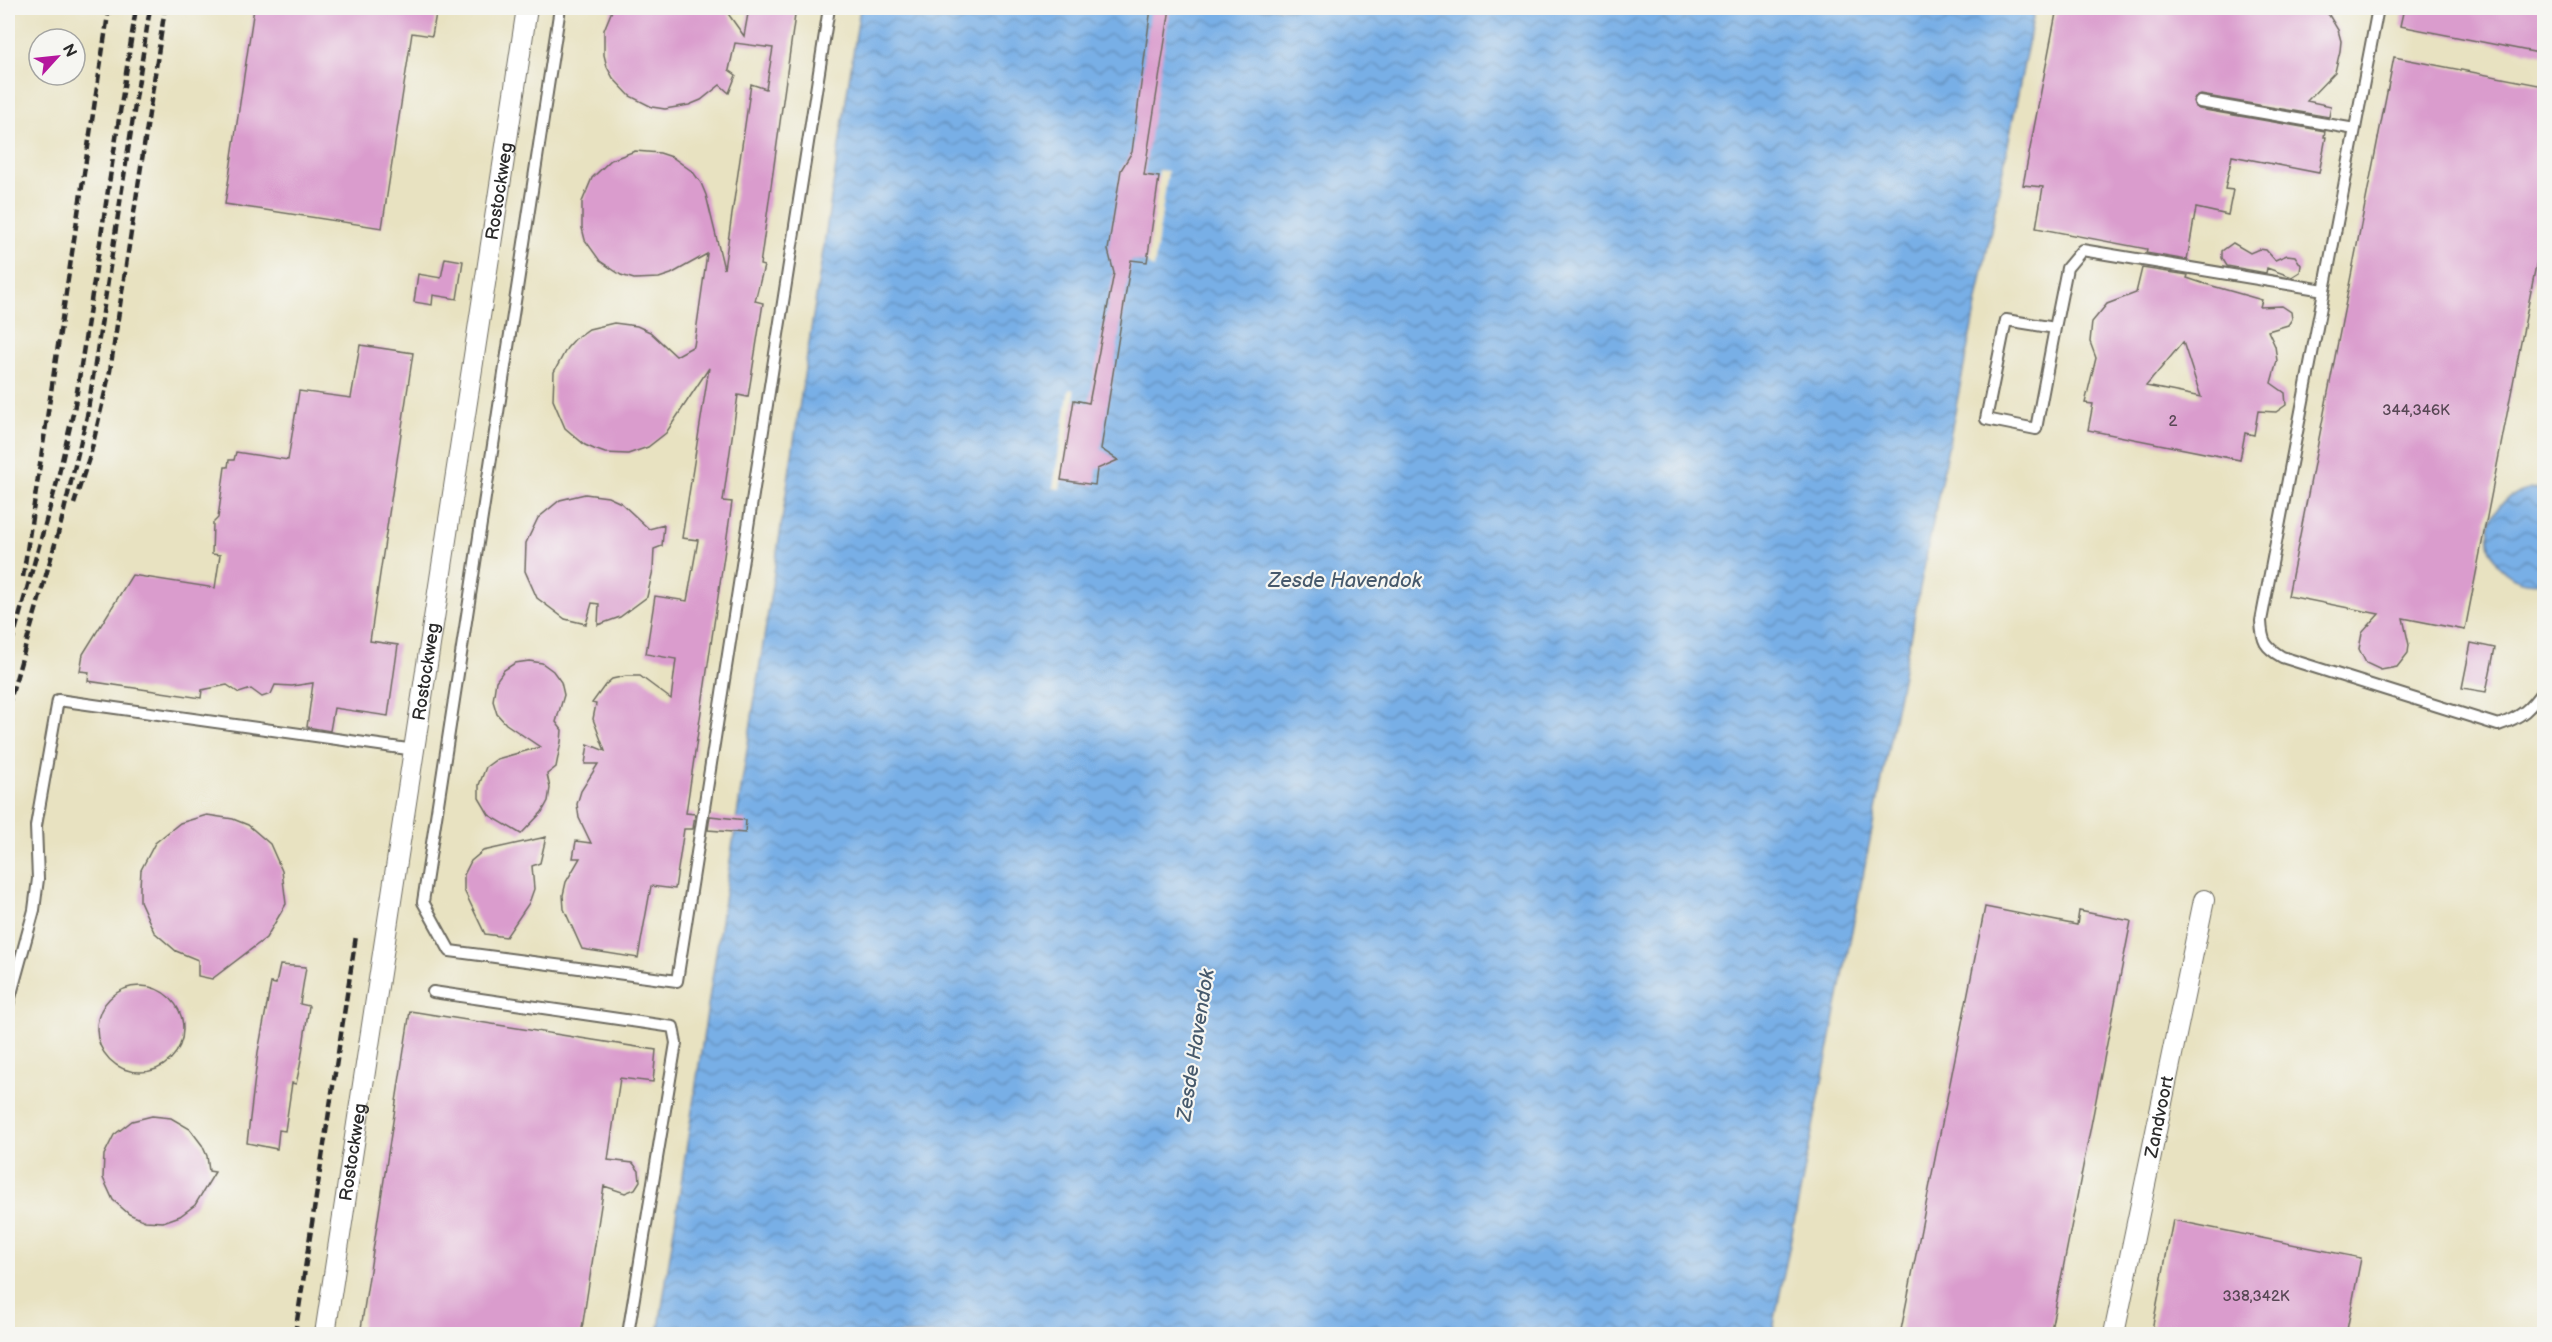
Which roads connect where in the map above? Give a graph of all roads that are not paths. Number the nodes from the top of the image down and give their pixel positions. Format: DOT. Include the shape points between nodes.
graph roads {
  1 [pos="527,8"];
  2 [pos="560,8"];
  3 [pos="829,8"];
  4 [pos="2378,8"];
  5 [pos="2200,102"];
  6 [pos="2355,129"];
  7 [pos="2324,290"];
  8 [pos="2055,328"];
  9 [pos="2544,689"];
  10 [pos="415,750"];
  11 [pos="2204,900"];
  12 [pos="433,992"];
  13 [pos="8,1005"];
  14 [pos="325,1335"];
  15 [pos="628,1335"];
  16 [pos="2115,1335"];
  1 -- 10 [label="street, Rostockweg"];
  2 -- 3 [label="lane" via="423,902 450,951 677,981"];
  4 -- 6 [label="lane"];
  5 -- 6 [label="lane"];
  6 -- 7 [label="lane"];
  7 -- 8 [label="lane" via="2082,250 2067,268"];
  7 -- 9 [label="lane" via="2261,636 2268,648 2282,657 2498,724 2531,707"];
  8 -- 8 [label="lane" via="2006,320 1986,419 2036,429"];
  10 -- 13 [label="lane" via="58,700 36,826 38,879 34,909"];
  10 -- 14 [label="street, Rostockweg"];
  11 -- 16 [label="street, Zandvoort"];
  12 -- 15 [label="lane" via="673,1027 676,1043"];
}
